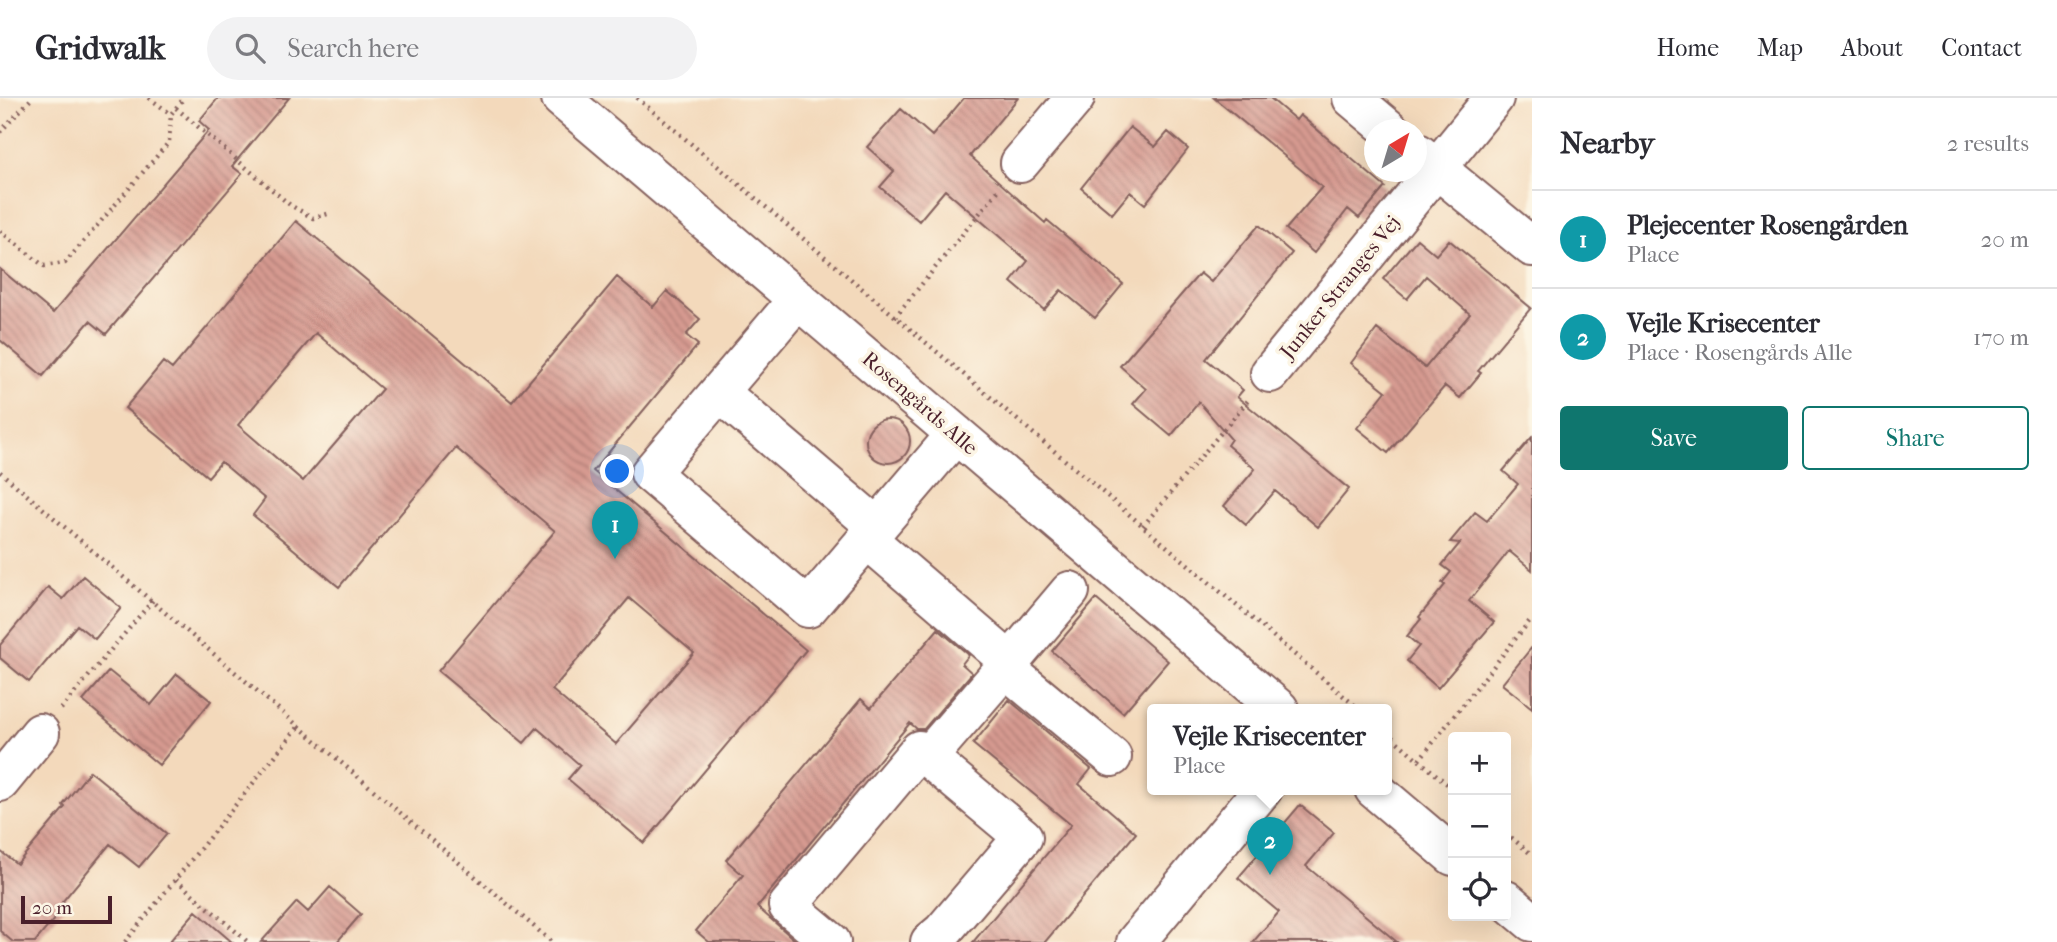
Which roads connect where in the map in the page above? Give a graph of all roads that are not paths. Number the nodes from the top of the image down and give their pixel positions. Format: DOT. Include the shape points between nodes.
graph roads {
  1 [pos="561,98"];
  2 [pos="1075,98"];
  3 [pos="1352,98"];
  4 [pos="1494,98"];
  5 [pos="1377,119"];
  6 [pos="1427,159"];
  7 [pos="1427,161"];
  8 [pos="1020,163"];
  9 [pos="1410,182"];
  10 [pos="1532,247"];
  11 [pos="798,299"];
  12 [pos="1270,373"];
  13 [pos="719,392"];
  14 [pos="956,433"];
  15 [pos="872,533"];
  16 [pos="1070,591"];
  17 [pos="1007,665"];
  18 [pos="1273,704"];
  19 [pos="40,733"];
  20 [pos="928,757"];
  21 [pos="1112,757"];
  22 [pos="0,782"];
  23 [pos="1258,795"];
  24 [pos="1381,795"];
  25 [pos="1448,852"];
  26 [pos="1511,904"];
  27 [pos="1532,922"];
  28 [pos="831,942"];
  29 [pos="930,942"];
  30 [pos="1136,942"];
  1 -- 11 [label="street, Rosengårds Alle"];
  2 -- 8 [label="street"];
  3 -- 5 [label="street"];
  4 -- 6 [label="street, Junker Stranges Vej"];
  7 -- 10 [label="street"];
  9 -- 12 [label="street, Junker Stranges Vej"];
  11 -- 13 [label="street"];
  11 -- 14 [label="street, Rosengårds Alle"];
  13 -- 15 [label="street"];
  13 -- 15 [label="street" via="650,473 808,608"];
  14 -- 15 [label="street"];
  14 -- 18 [label="street, Rosengårds Alle"];
  15 -- 17 [label="street"];
  16 -- 17 [label="street"];
  17 -- 20 [label="street"];
  17 -- 21 [label="street"];
  19 -- 22 [label="street"];
  20 -- 28 [label="street" via="919,750 788,906"];
  20 -- 29 [label="street" via="1023,837"];
  23 -- 30 [label="street"];
  24 -- 25 [label="street"];
  26 -- 27 [label="street"];
}
